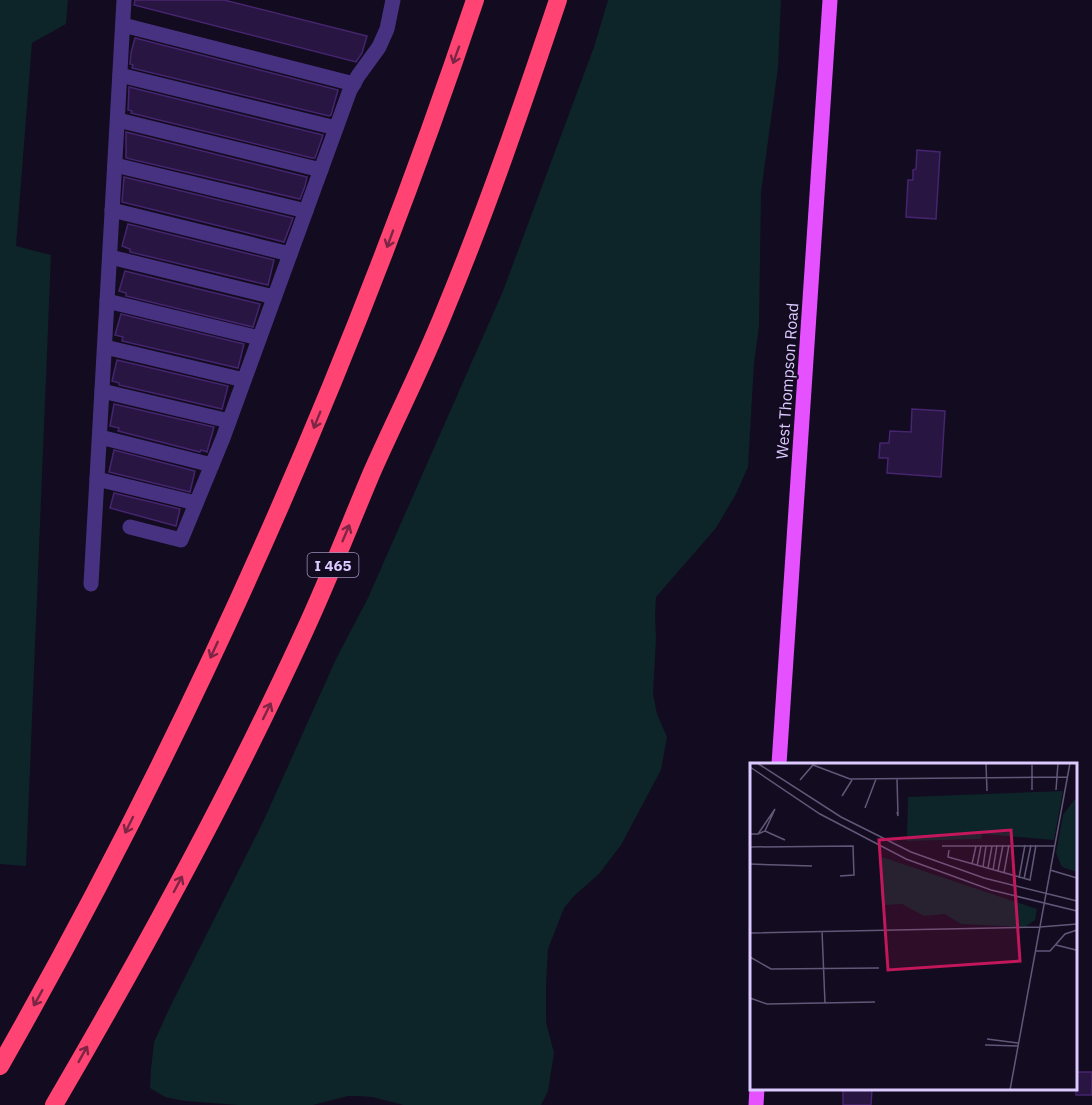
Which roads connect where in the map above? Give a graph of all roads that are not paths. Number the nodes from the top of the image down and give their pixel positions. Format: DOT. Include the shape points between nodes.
graph roads {
  1 [pos="124,0"];
  2 [pos="393,0"];
  3 [pos="475,0"];
  4 [pos="558,0"];
  5 [pos="830,0"];
  6 [pos="123,25"];
  7 [pos="120,75"];
  8 [pos="354,84"];
  9 [pos="118,120"];
  10 [pos="336,128"];
  11 [pos="115,165"];
  12 [pos="321,170"];
  13 [pos="112,210"];
  14 [pos="306,211"];
  15 [pos="290,254"];
  16 [pos="110,257"];
  17 [pos="274,297"];
  18 [pos="107,301"];
  19 [pos="259,338"];
  20 [pos="105,347"];
  21 [pos="244,380"];
  22 [pos="102,390"];
  23 [pos="229,421"];
  24 [pos="100,437"];
  25 [pos="212,465"];
  26 [pos="97,479"];
  27 [pos="196,503"];
  28 [pos="130,527"];
  29 [pos="91,584"];
  30 [pos="779,763"];
  31 [pos="0,1066"];
  32 [pos="757,1090"];
  33 [pos="54,1105"];
  34 [pos="756,1105"];
  1 -- 6 [label="lane"];
  2 -- 8 [label="lane" via="379,47"];
  3 -- 31 [label="highway, one-way" via="381,261 265,541 119,845"];
  33 -- 4 [label="highway, I 465, one-way" via="176,888 307,626 444,313"];
  5 -- 30 [label="main road, West Thompson Road"];
  6 -- 7 [label="lane"];
  6 -- 8 [label="lane"];
  7 -- 9 [label="lane"];
  7 -- 10 [label="lane"];
  8 -- 10 [label="lane"];
  9 -- 11 [label="lane"];
  9 -- 12 [label="lane"];
  10 -- 12 [label="lane"];
  11 -- 13 [label="lane"];
  11 -- 14 [label="lane"];
  12 -- 14 [label="lane"];
  13 -- 15 [label="lane"];
  13 -- 16 [label="lane"];
  14 -- 15 [label="lane"];
  15 -- 17 [label="lane"];
  16 -- 17 [label="lane"];
  16 -- 18 [label="lane"];
  17 -- 19 [label="lane"];
  18 -- 19 [label="lane"];
  18 -- 20 [label="lane"];
  19 -- 21 [label="lane"];
  20 -- 21 [label="lane"];
  20 -- 22 [label="lane"];
  21 -- 23 [label="lane"];
  22 -- 23 [label="lane"];
  22 -- 24 [label="lane"];
  23 -- 25 [label="lane"];
  24 -- 25 [label="lane"];
  24 -- 26 [label="lane"];
  25 -- 27 [label="lane"];
  26 -- 27 [label="lane"];
  26 -- 29 [label="lane"];
  27 -- 28 [label="lane" via="181,540"];
  32 -- 34 [label="main road"];
}
